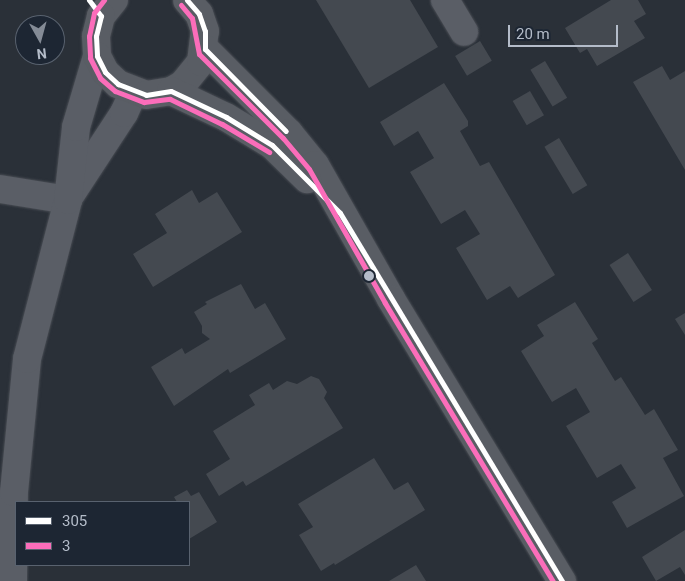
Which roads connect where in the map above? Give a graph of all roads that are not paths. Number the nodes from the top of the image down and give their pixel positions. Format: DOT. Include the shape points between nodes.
graph roads {
  1 [pos="187,0"];
  2 [pos="445,0"];
  3 [pos="101,5"];
  4 [pos="464,32"];
  5 [pos="205,49"];
  6 [pos="98,56"];
  7 [pos="171,91"];
  8 [pos="134,92"];
  9 [pos="0,188"];
  10 [pos="68,200"];
  11 [pos="340,212"];
  12 [pos="13,581"];
  13 [pos="562,581"];
  1 -- 5 [label="main road" via="198,14 204,31"];
  2 -- 4 [label="street"];
  3 -- 6 [label="main road" via="96,36"];
  5 -- 7 [label="main road" via="193,74"];
  5 -- 11 [label="main road" via="289,133 315,165"];
  6 -- 8 [label="main road" via="105,72"];
  6 -- 10 [label="street" via="76,127"];
  7 -- 8 [label="main road" via="146,95"];
  7 -- 11 [label="main road" via="226,117 272,145"];
  8 -- 10 [label="street"];
  9 -- 10 [label="street"];
  10 -- 12 [label="street" via="27,359 14,492"];
  11 -- 13 [label="main road"];
}
